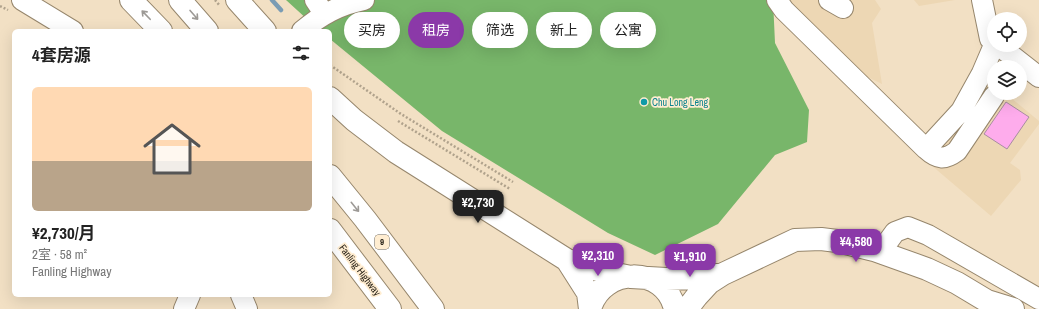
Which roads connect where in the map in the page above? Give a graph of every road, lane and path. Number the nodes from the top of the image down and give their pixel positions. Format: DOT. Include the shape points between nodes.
graph roads {
  1 [pos="22,0"];
  2 [pos="131,0"];
  3 [pos="180,0"];
  4 [pos="237,0"];
  5 [pos="364,0"];
  6 [pos="777,0"];
  7 [pos="982,0"];
  8 [pos="320,6"];
  9 [pos="987,24"];
  10 [pos="70,29"];
  11 [pos="159,29"];
  12 [pos="205,29"];
  13 [pos="263,29"];
  14 [pos="303,29"];
  15 [pos="991,52"];
  16 [pos="1007,52"];
  17 [pos="332,66"];
  18 [pos="1039,77"];
  19 [pos="332,100"];
  20 [pos="993,105"];
  21 [pos="398,122"];
  22 [pos="926,149"];
  23 [pos="332,178"];
  24 [pos="514,182"];
  25 [pos="510,189"];
  26 [pos="332,233"];
  27 [pos="884,254"];
  28 [pos="567,260"];
  29 [pos="723,274"];
  30 [pos="626,276"];
  31 [pos="189,297"];
  32 [pos="242,297"];
  33 [pos="1039,299"];
  34 [pos="992,305"];
  35 [pos="184,309"];
  36 [pos="247,309"];
  37 [pos="390,309"];
  38 [pos="433,309"];
  39 [pos="590,309"];
  40 [pos="675,309"];
  41 [pos="687,309"];
  42 [pos="1013,309"];
  1 -- 10 [label="street"];
  11 -- 2 [label="main road, one-way"];
  3 -- 12 [label="main road, one-way"];
  4 -- 13 [label="main road"];
  5 -- 8 [label="street"];
  6 -- 22 [label="street" via="784,10"];
  7 -- 9 [label="street"];
  8 -- 14 [label="street"];
  15 -- 22 [label="street" via="962,111"];
  16 -- 18 [label="street"];
  17 -- 24 [label="path" via="401,114"];
  19 -- 28 [label="main road" via="354,120 408,160"];
  20 -- 22 [label="street" via="958,151 950,157 940,158"];
  21 -- 25 [label="path"];
  23 -- 38 [label="main road, 9, one-way"];
  26 -- 37 [label="main road, Fanling Highway"];
  27 -- 29 [label="main road" via="836,241 795,240"];
  27 -- 33 [label="street" via="887,243 895,232 908,227 928,235"];
  27 -- 34 [label="main road" via="957,283"];
  28 -- 30 [label="main road"];
  28 -- 39 [label="main road" via="588,293"];
  29 -- 30 [label="main road" via="666,279"];
  29 -- 41 [label="main road" via="709,284"];
  30 -- 39 [label="main road" via="612,281 600,290"];
  30 -- 40 [label="main road" via="641,277 654,282 666,291"];
  31 -- 35 [label="street"];
  32 -- 36 [label="street"];
  34 -- 42 [label="main road"];
}
